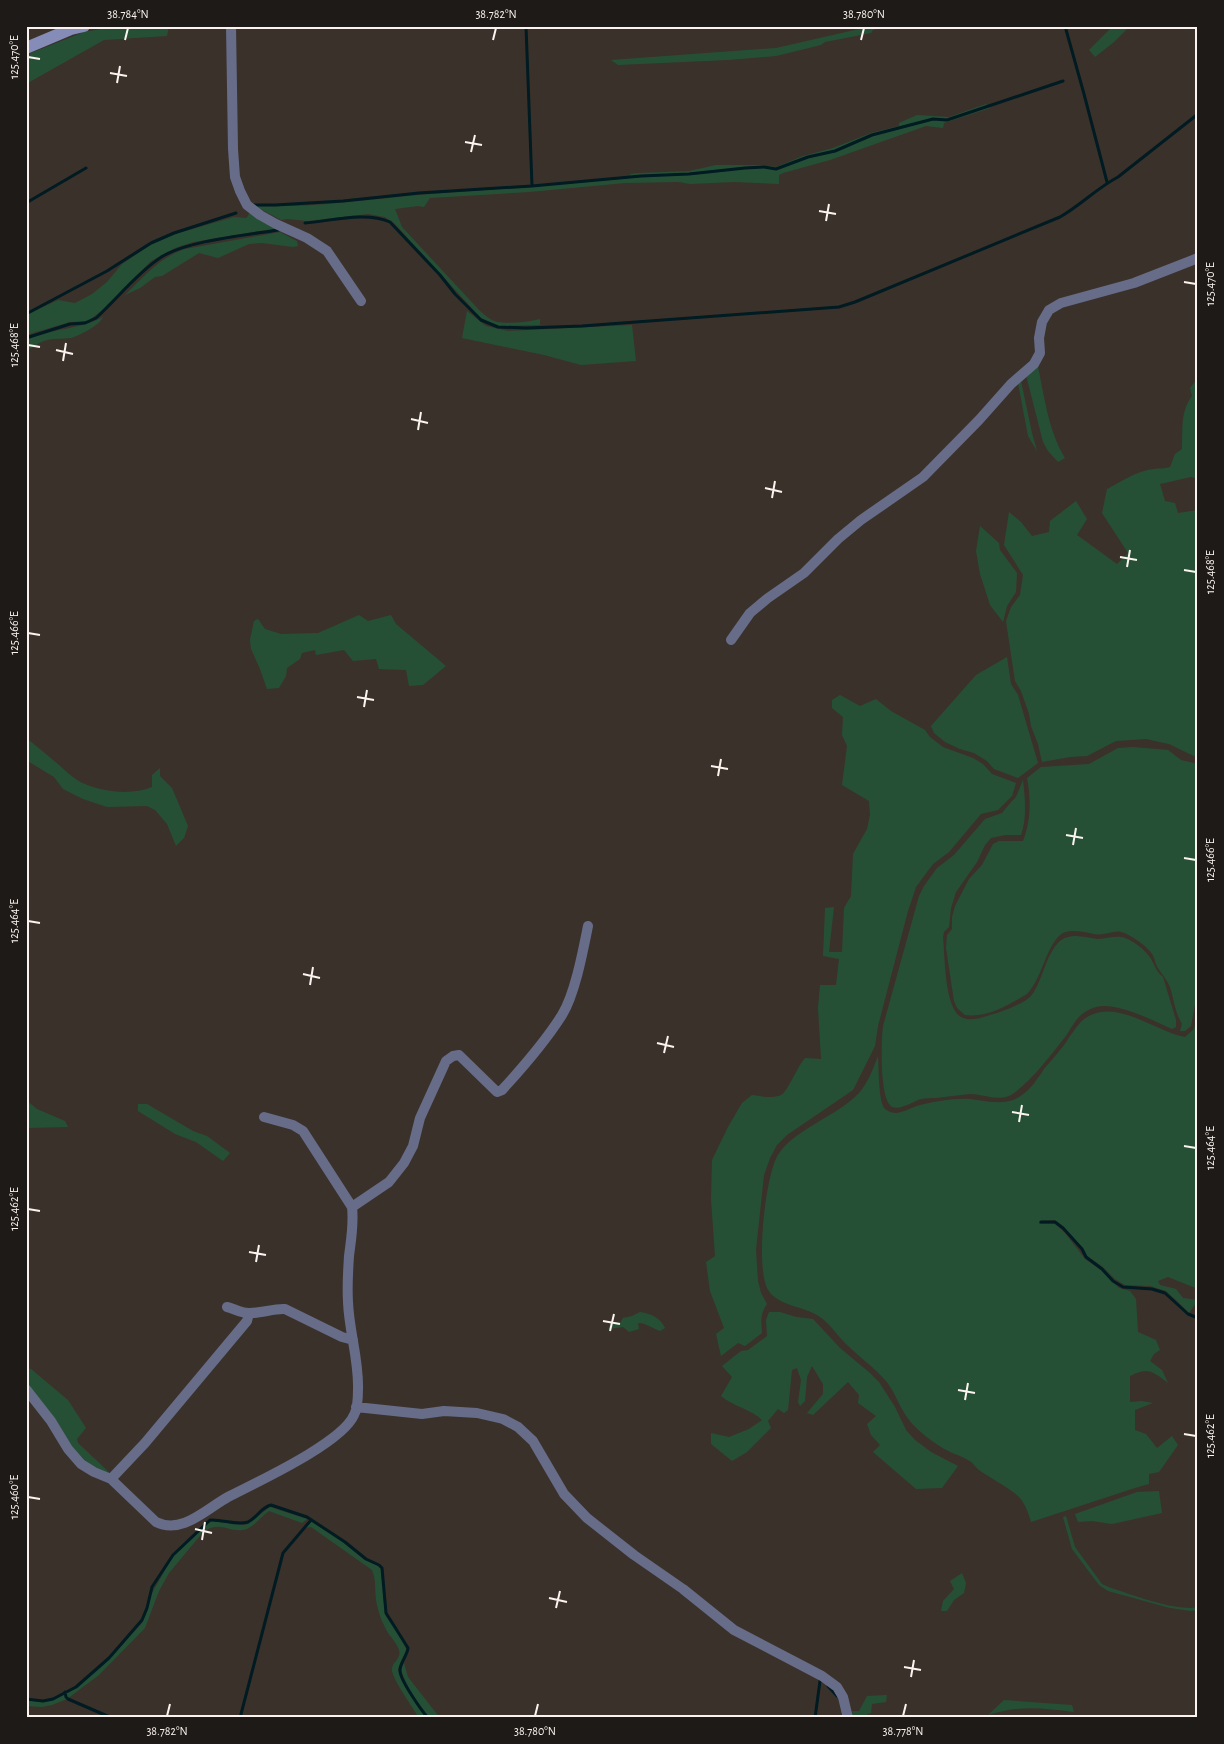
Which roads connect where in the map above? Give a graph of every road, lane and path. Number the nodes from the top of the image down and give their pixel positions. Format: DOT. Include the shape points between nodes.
graph roads {
  1 [pos="84,26"];
  2 [pos="231,26"];
  3 [pos="26,48"];
  4 [pos="1198,258"];
  5 [pos="361,301"];
  6 [pos="731,640"];
  7 [pos="588,926"];
  8 [pos="264,1117"];
  9 [pos="352,1207"];
  10 [pos="227,1307"];
  11 [pos="249,1313"];
  12 [pos="353,1340"];
  13 [pos="26,1389"];
  14 [pos="356,1407"];
  15 [pos="111,1479"];
  16 [pos="848,1718"];
  1 -- 3 [label="street"];
  2 -- 5 [label="street" via="233,149 235,177 240,191 247,205 260,215 327,251"];
  4 -- 6 [label="street" via="1134,283 1061,303 1049,310 1042,322 1040,353 1029,369 923,477 861,520 804,573 750,613"];
  7 -- 9 [label="street" via="563,1014 530,1059 497,1092 459,1056 446,1061 404,1163 390,1182"];
  8 -- 9 [label="street" via="303,1131"];
  9 -- 12 [label="street" via="354,1220 348,1304"];
  10 -- 11 [label="street"];
  11 -- 12 [label="street" via="286,1309"];
  11 -- 15 [label="street" via="247,1321"];
  12 -- 14 [label="street" via="358,1381"];
  13 -- 15 [label="street" via="81,1464"];
  14 -- 15 [label="street" via="355,1414 342,1432 183,1524 164,1526 156,1522"];
  14 -- 16 [label="street" via="422,1414 477,1413 503,1419 518,1427 534,1441 564,1494 586,1518 734,1630 837,1687"];
}
